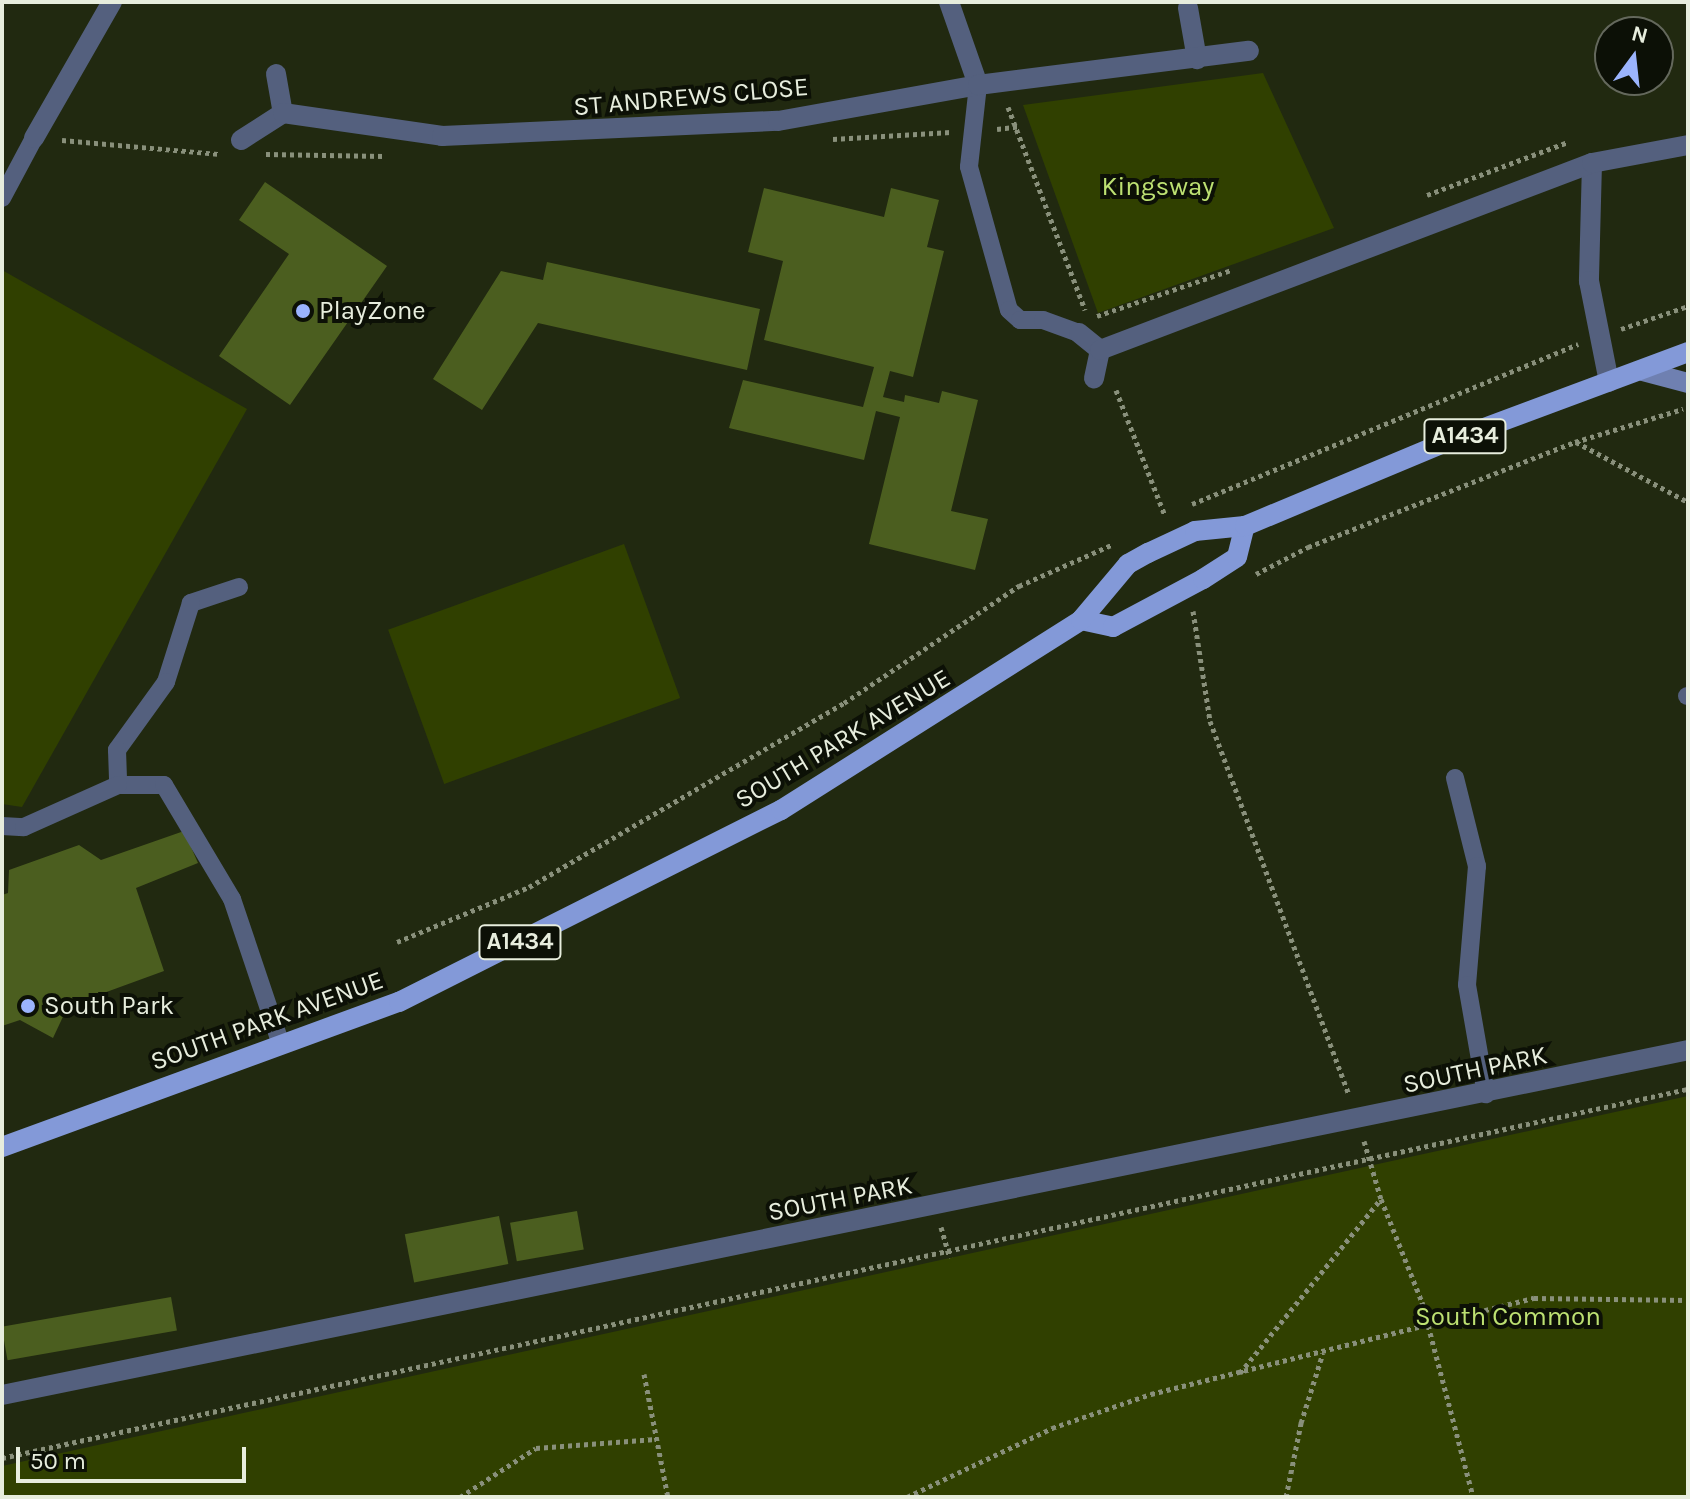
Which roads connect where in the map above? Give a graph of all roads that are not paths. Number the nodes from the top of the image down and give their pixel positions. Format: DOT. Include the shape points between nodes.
graph roads {
  1 [pos="112,2"];
  2 [pos="949,2"];
  3 [pos="1188,8"];
  4 [pos="1249,51"];
  5 [pos="1197,59"];
  6 [pos="276,74"];
  7 [pos="978,85"];
  8 [pos="283,113"];
  9 [pos="34,138"];
  10 [pos="241,140"];
  11 [pos="1688,145"];
  12 [pos="1592,163"];
  13 [pos="2,198"];
  14 [pos="1079,333"];
  15 [pos="1100,350"];
  16 [pos="1688,352"];
  17 [pos="1643,371"];
  18 [pos="1094,378"];
  19 [pos="1609,382"];
  20 [pos="1688,383"];
  21 [pos="1245,526"];
  22 [pos="239,587"];
  23 [pos="1081,620"];
  24 [pos="1455,778"];
  25 [pos="118,785"];
  26 [pos="2,826"];
  27 [pos="280,1042"];
  28 [pos="1688,1050"];
  29 [pos="1486,1094"];
  30 [pos="2,1147"];
  31 [pos="2,1395"];
  1 -- 9 [label="street"];
  2 -- 7 [label="street"];
  3 -- 5 [label="street"];
  4 -- 5 [label="street, ST ANDREWS CLOSE"];
  5 -- 7 [label="street, ST ANDREWS CLOSE"];
  6 -- 8 [label="street"];
  7 -- 8 [label="street, ST ANDREWS CLOSE" via="778,121 528,136 442,136"];
  7 -- 14 [label="lane" via="969,167 1009,310 1020,320 1043,320"];
  8 -- 10 [label="street"];
  9 -- 13 [label="lane"];
  11 -- 12 [label="street"];
  12 -- 15 [label="street"];
  12 -- 19 [label="street" via="1589,281"];
  14 -- 15 [label="street"];
  15 -- 18 [label="street"];
  16 -- 17 [label="main road, SOUTH PARK AVENUE / A1434"];
  17 -- 19 [label="main road, SOUTH PARK AVENUE / A1434"];
  17 -- 20 [label="main road"];
  19 -- 21 [label="main road, SOUTH PARK AVENUE / A1434" via="1427,449"];
  21 -- 23 [label="main road, SOUTH PARK AVENUE / A1434" via="1195,531 1128,564"];
  21 -- 23 [label="main road" via="1237,557 1203,579 1113,627"];
  22 -- 25 [label="lane" via="191,603 166,682 117,750"];
  23 -- 27 [label="main road, SOUTH PARK AVENUE / A1434" via="781,810 399,1002"];
  24 -- 29 [label="lane" via="1477,866 1467,985"];
  25 -- 26 [label="lane" via="24,827"];
  25 -- 27 [label="lane" via="164,785 232,899"];
  27 -- 30 [label="main road, SOUTH PARK AVENUE / A1434"];
  28 -- 29 [label="street, SOUTH PARK"];
  29 -- 31 [label="street, SOUTH PARK"];
}
